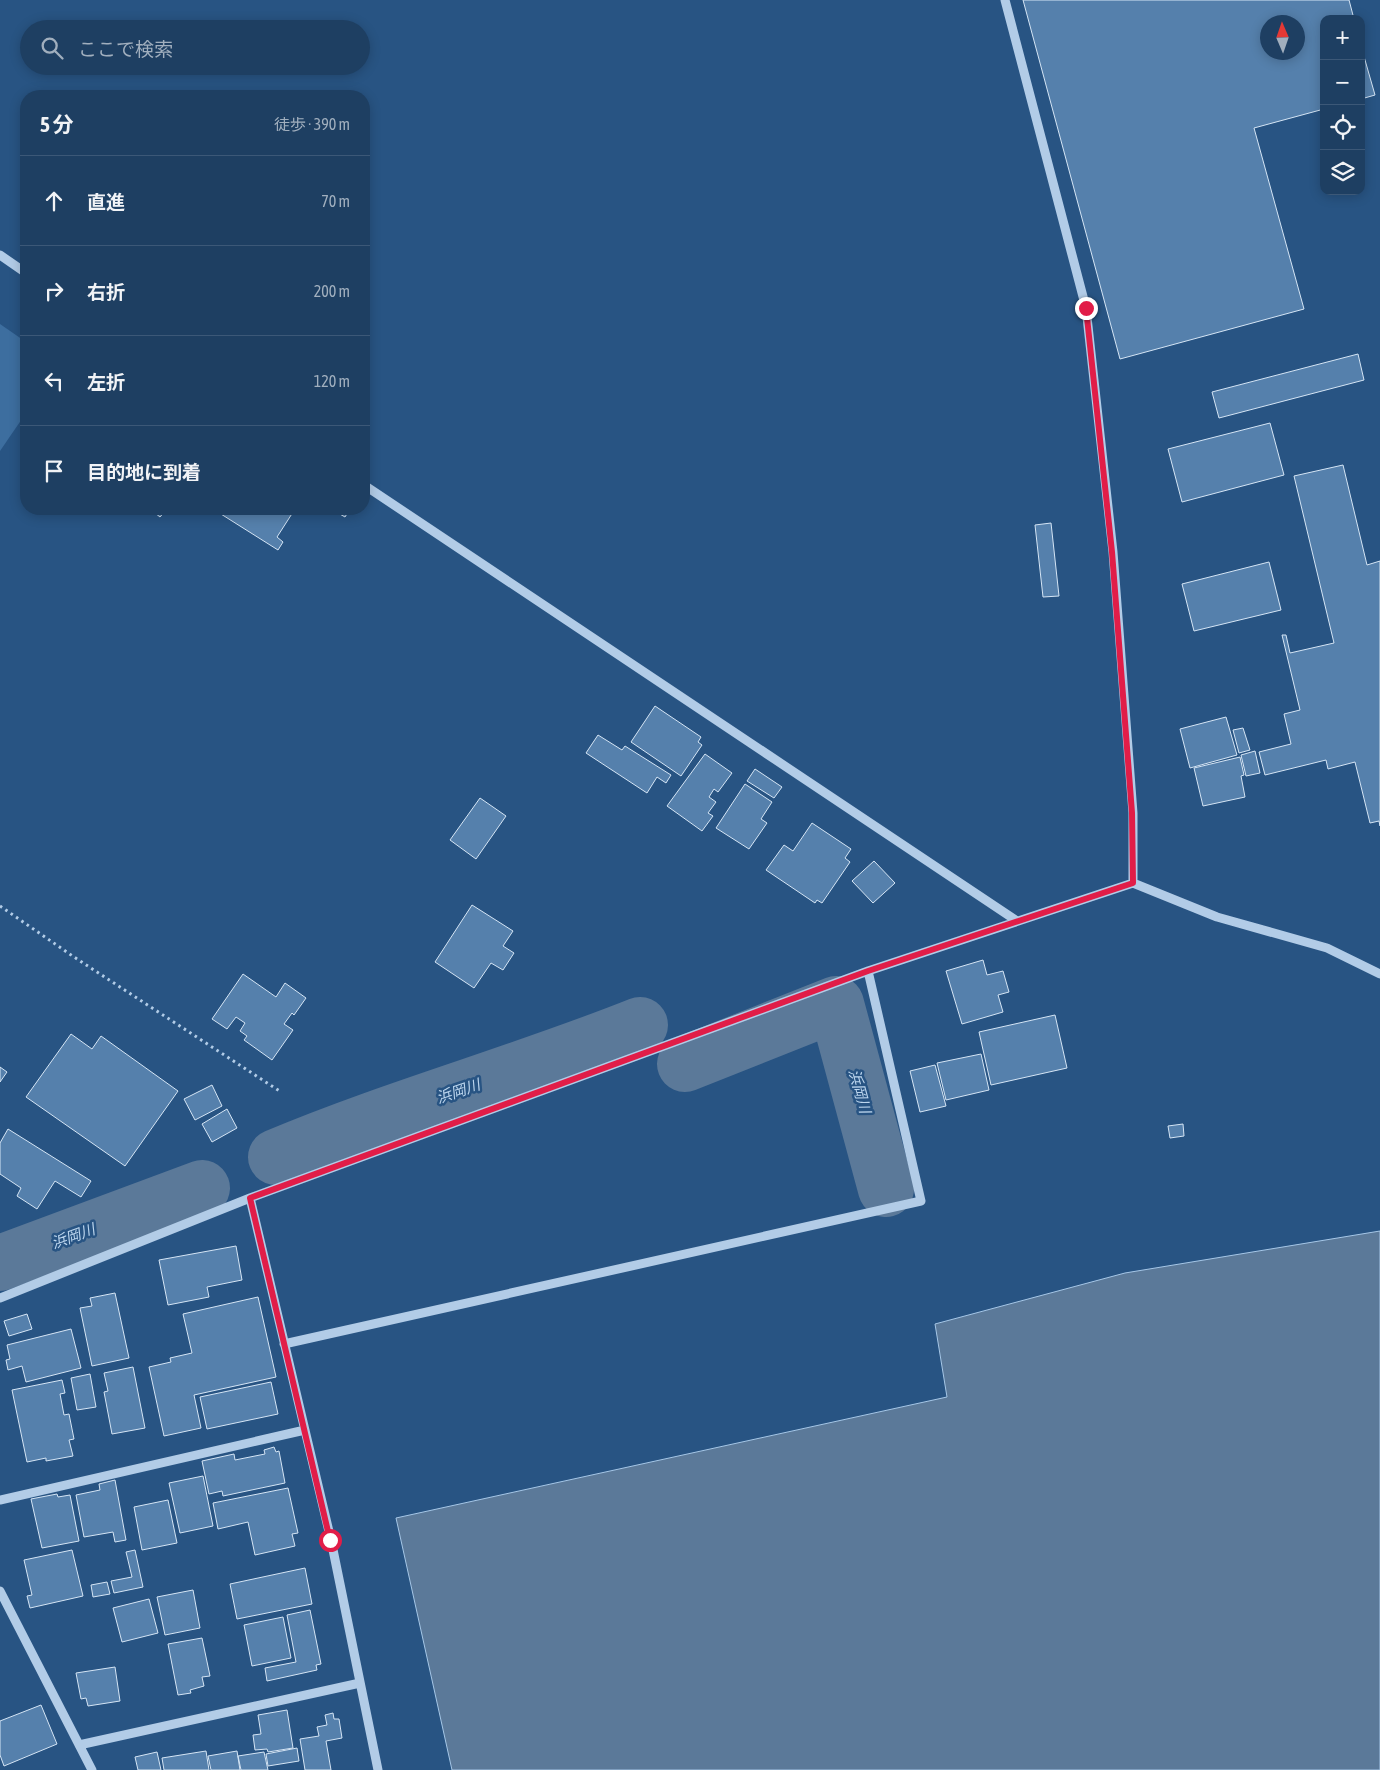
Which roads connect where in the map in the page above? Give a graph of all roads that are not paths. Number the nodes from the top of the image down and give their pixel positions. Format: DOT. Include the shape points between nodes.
graph roads {
  1 [pos="1004,0"];
  2 [pos="0,255"];
  3 [pos="20,269"];
  4 [pos="370,489"];
  5 [pos="1133,883"];
  6 [pos="1017,921"];
  7 [pos="868,971"];
  8 [pos="1380,974"];
  9 [pos="250,1198"];
  10 [pos="0,1298"];
  11 [pos="284,1344"];
  12 [pos="305,1430"];
  13 [pos="0,1500"];
  14 [pos="0,1591"];
  15 [pos="360,1683"];
  16 [pos="79,1745"];
  17 [pos="92,1770"];
  18 [pos="378,1770"];
  1 -- 5 [label="street" via="1086,308 1112,552 1132,813"];
  2 -- 3 [label="street"];
  4 -- 6 [label="street"];
  5 -- 6 [label="street"];
  5 -- 8 [label="street" via="1217,917 1326,948"];
  6 -- 7 [label="street"];
  7 -- 9 [label="street"];
  7 -- 11 [label="street" via="921,1202"];
  9 -- 10 [label="street"];
  9 -- 11 [label="street"];
  11 -- 12 [label="street"];
  12 -- 13 [label="street"];
  12 -- 15 [label="street"];
  14 -- 16 [label="street"];
  15 -- 16 [label="street"];
  15 -- 18 [label="street"];
  16 -- 17 [label="street"];
}
